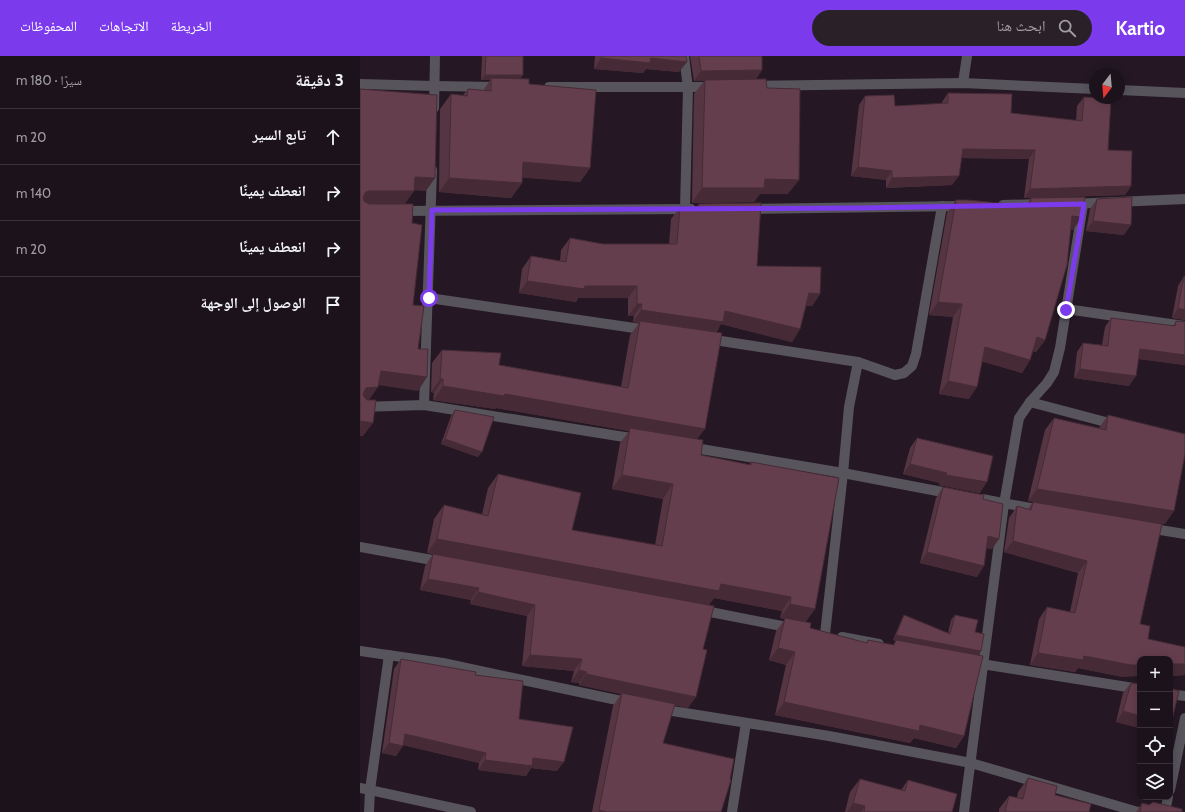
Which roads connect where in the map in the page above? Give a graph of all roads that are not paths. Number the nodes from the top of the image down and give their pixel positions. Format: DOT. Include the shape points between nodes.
graph roads {
  1 [pos="435,56"];
  2 [pos="684,56"];
  3 [pos="967,56"];
  4 [pos="963,83"];
  5 [pos="360,84"];
  6 [pos="434,86"];
  7 [pos="506,87"];
  8 [pos="537,87"];
  9 [pos="720,87"];
  10 [pos="743,87"];
  11 [pos="688,88"];
  12 [pos="1089,89"];
  13 [pos="1125,90"];
  14 [pos="1185,93"];
  15 [pos="433,117"];
  16 [pos="433,156"];
  17 [pos="1185,199"];
  18 [pos="1084,204"];
  19 [pos="997,205"];
  20 [pos="942,206"];
  21 [pos="973,206"];
  22 [pos="685,209"];
  23 [pos="701,209"];
  24 [pos="741,209"];
  25 [pos="432,210"];
  26 [pos="392,211"];
  27 [pos="429,298"];
  28 [pos="1066,310"];
  29 [pos="1185,326"];
  30 [pos="655,331"];
  31 [pos="702,338"];
  32 [pos="858,362"];
  33 [pos="1030,402"];
  34 [pos="424,406"];
  35 [pos="360,407"];
  36 [pos="1126,427"];
  37 [pos="647,440"];
  38 [pos="678,446"];
  39 [pos="843,473"];
  40 [pos="960,495"];
  41 [pos="974,498"];
  42 [pos="1004,504"];
  43 [pos="1051,512"];
  44 [pos="1138,526"];
  45 [pos="1185,534"];
  46 [pos="360,547"];
  47 [pos="453,564"];
  48 [pos="692,608"];
  49 [pos="802,629"];
  50 [pos="886,646"];
  51 [pos="360,651"];
  52 [pos="389,654"];
  53 [pos="961,660"];
  54 [pos="984,664"];
  55 [pos="1137,689"];
  56 [pos="1173,694"];
  57 [pos="1185,696"];
  58 [pos="1185,718"];
  59 [pos="746,723"];
  60 [pos="971,764"];
  61 [pos="1173,776"];
  62 [pos="365,789"];
  63 [pos="1167,800"];
  64 [pos="369,812"];
  65 [pos="471,812"];
  66 [pos="732,812"];
  67 [pos="964,812"];
  68 [pos="1138,812"];
  69 [pos="1165,812"];
  1 -- 6 [label="street"];
  2 -- 11 [label="street"];
  3 -- 4 [label="street"];
  4 -- 10 [label="street"];
  4 -- 12 [label="street"];
  5 -- 6 [label="street"];
  6 -- 7 [label="street"];
  6 -- 15 [label="street"];
  8 -- 11 [label="street"];
  9 -- 11 [label="street"];
  11 -- 22 [label="street"];
  13 -- 14 [label="street"];
  16 -- 25 [label="street"];
  17 -- 18 [label="street"];
  18 -- 19 [label="street"];
  18 -- 28 [label="street"];
  20 -- 21 [label="street"];
  20 -- 24 [label="street"];
  20 -- 32 [label="street" via="912,366 904,373 895,375"];
  22 -- 23 [label="street"];
  22 -- 25 [label="street"];
  25 -- 26 [label="street"];
  25 -- 27 [label="street"];
  27 -- 30 [label="street"];
  27 -- 34 [label="street"];
  28 -- 29 [label="street"];
  28 -- 33 [label="street" via="1054,372"];
  31 -- 32 [label="street"];
  32 -- 39 [label="street" via="849,407"];
  33 -- 36 [label="street"];
  33 -- 42 [label="street" via="1019,418"];
  34 -- 35 [label="street"];
  34 -- 37 [label="street"];
  38 -- 39 [label="street"];
  39 -- 40 [label="street"];
  39 -- 50 [label="street" via="821,633"];
  41 -- 42 [label="street"];
  42 -- 43 [label="street"];
  42 -- 54 [label="street"];
  44 -- 45 [label="street"];
  46 -- 47 [label="street"];
  48 -- 49 [label="street"];
  51 -- 52 [label="street"];
  52 -- 59 [label="street" via="443,663 671,712"];
  52 -- 62 [label="street"];
  53 -- 54 [label="street"];
  54 -- 55 [label="street"];
  54 -- 60 [label="street"];
  56 -- 57 [label="street"];
  58 -- 61 [label="street"];
  59 -- 60 [label="street" via="829,736"];
  59 -- 66 [label="street"];
  60 -- 67 [label="street"];
  60 -- 68 [label="street"];
  62 -- 64 [label="street"];
  62 -- 65 [label="street"];
  63 -- 69 [label="street"];
}
